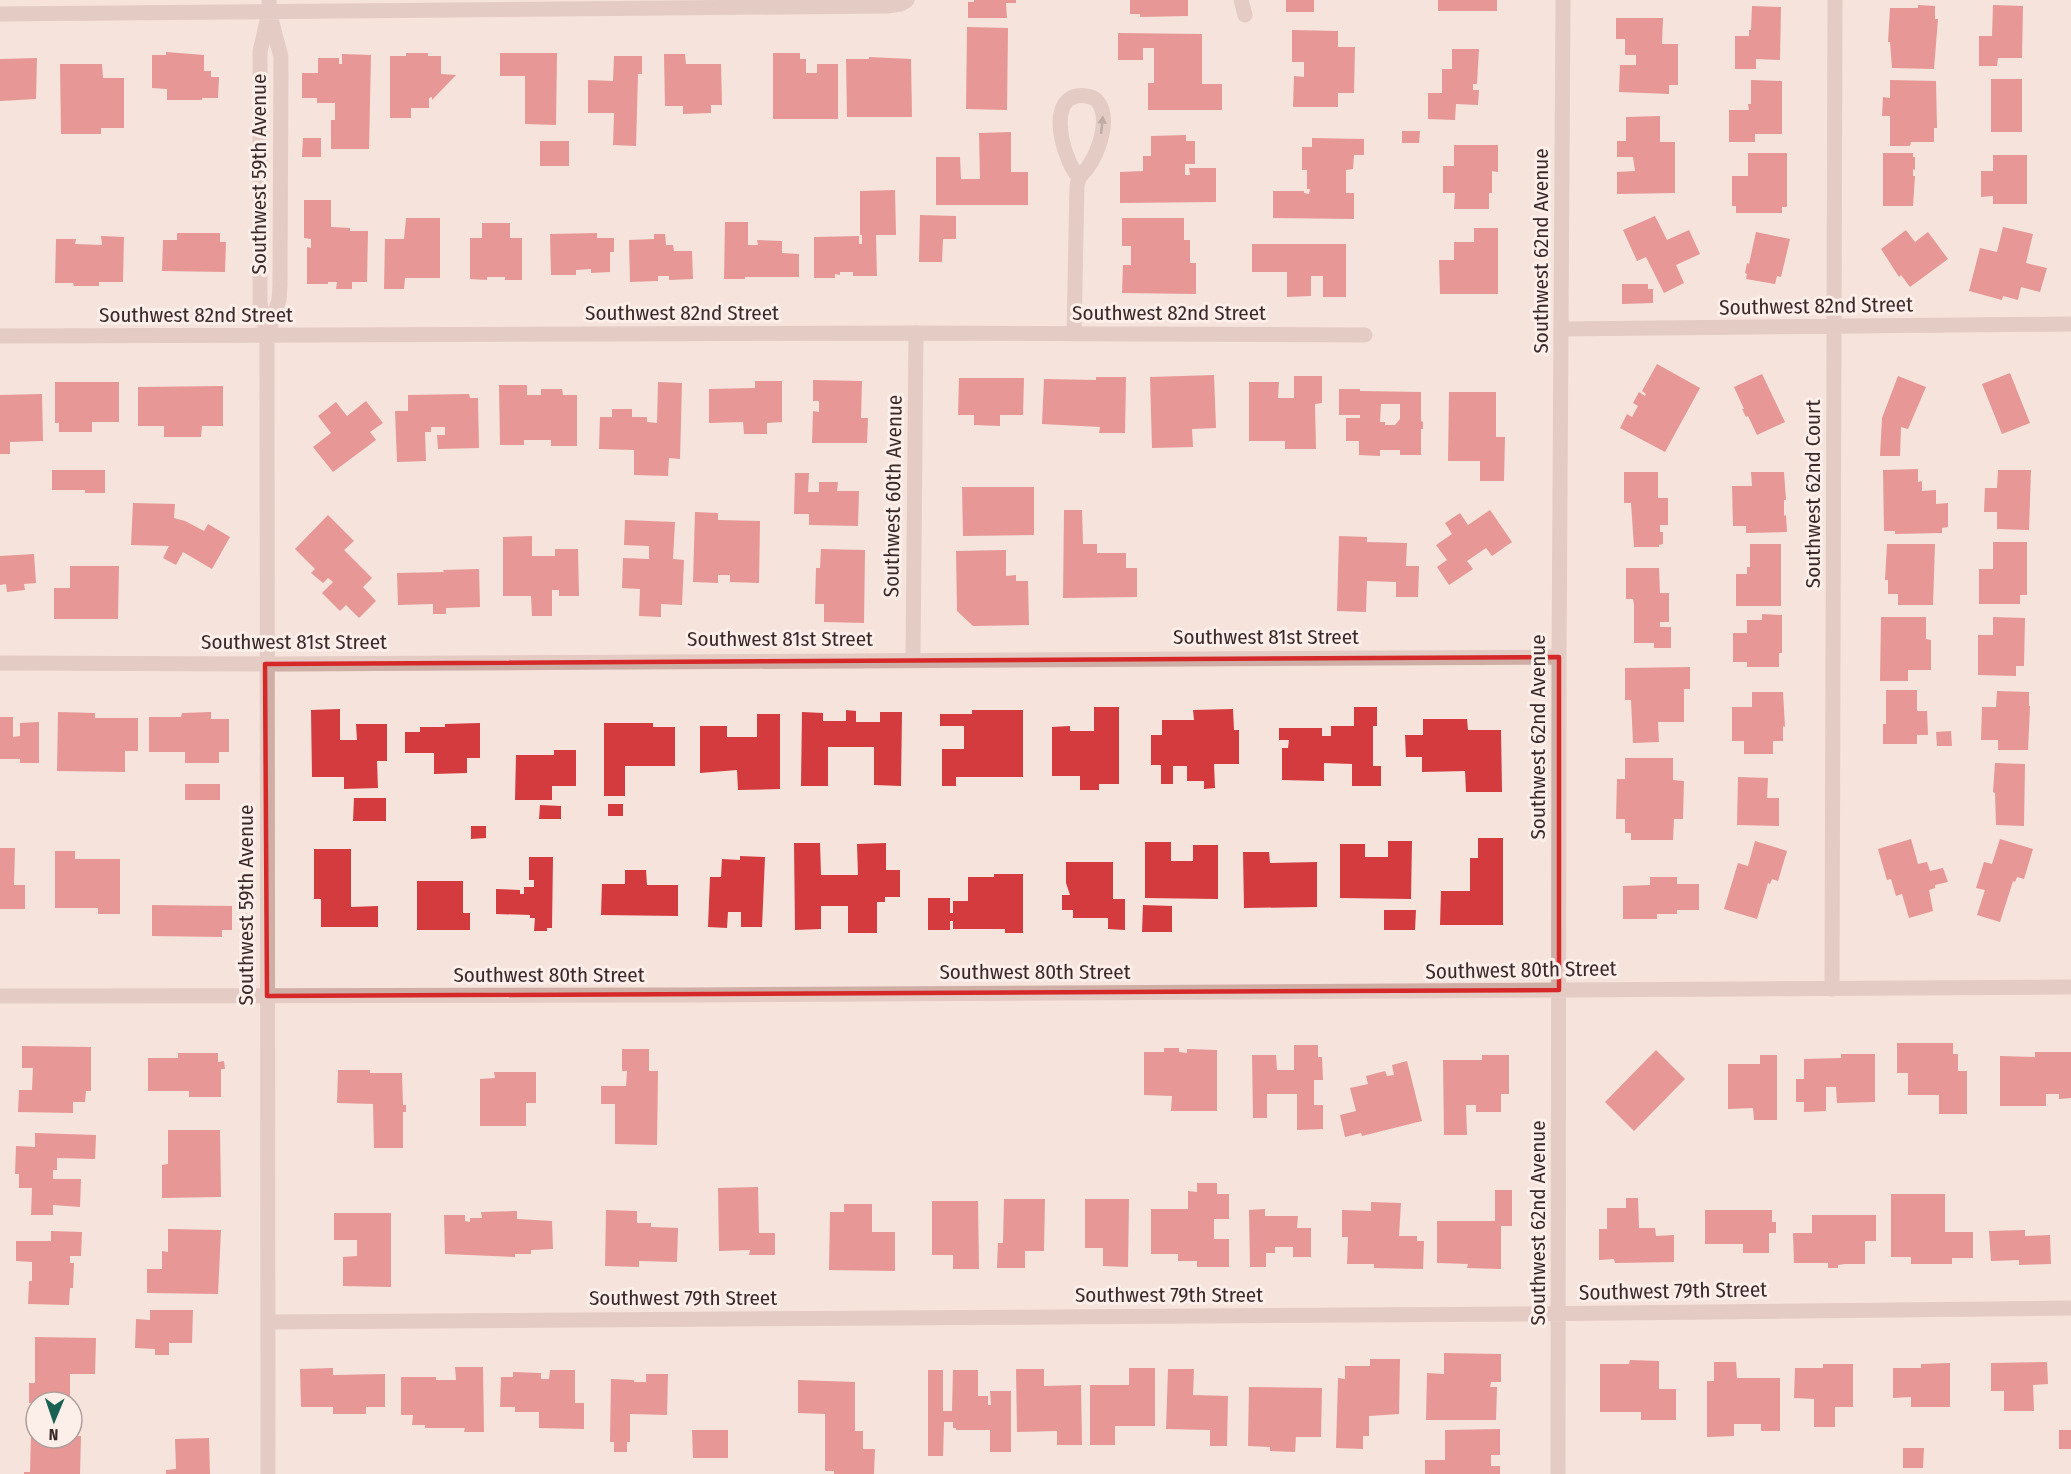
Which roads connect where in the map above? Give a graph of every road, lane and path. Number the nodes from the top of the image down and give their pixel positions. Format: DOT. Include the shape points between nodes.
graph roads {
  1 [pos="907,0"];
  2 [pos="1563,0"];
  3 [pos="1835,0"];
  4 [pos="269,6"];
  5 [pos="0,14"];
  6 [pos="1079,177"];
  7 [pos="2071,324"];
  8 [pos="1835,327"];
  9 [pos="1561,329"];
  10 [pos="916,333"];
  11 [pos="1074,333"];
  12 [pos="1365,335"];
  13 [pos="0,336"];
  14 [pos="267,336"];
  15 [pos="1559,657"];
  16 [pos="913,659"];
  17 [pos="0,663"];
  18 [pos="265,664"];
  19 [pos="2071,987"];
  20 [pos="1832,989"];
  21 [pos="1559,990"];
  22 [pos="0,996"];
  23 [pos="267,996"];
  24 [pos="2071,1308"];
  25 [pos="1559,1313"];
  26 [pos="268,1322"];
  27 [pos="268,1474"];
  28 [pos="1558,1474"];
  1 -- 4 [label="street" via="887,6"];
  2 -- 9 [label="street, Southwest 62nd Avenue"];
  3 -- 8 [label="street, Southwest 62nd Court"];
  4 -- 5 [label="street"];
  4 -- 14 [label="street, Southwest 59th Avenue" via="260,52 260,303"];
  6 -- 6 [label="street, one-way" via="1096,153 1104,120 1099,102 1086,96 1067,100 1060,123 1072,170"];
  6 -- 11 [label="street"];
  7 -- 8 [label="street, Southwest 82nd Street"];
  8 -- 9 [label="street, Southwest 82nd Street"];
  8 -- 20 [label="street, Southwest 62nd Court"];
  9 -- 15 [label="street, Southwest 62nd Avenue"];
  10 -- 11 [label="street, Southwest 82nd Street"];
  10 -- 14 [label="street, Southwest 82nd Street"];
  10 -- 16 [label="street, Southwest 60th Avenue"];
  11 -- 12 [label="street, Southwest 82nd Street"];
  13 -- 14 [label="street, Southwest 82nd Street"];
  14 -- 18 [label="street, Southwest 59th Avenue"];
  15 -- 16 [label="street, Southwest 81st Street"];
  15 -- 21 [label="street, Southwest 62nd Avenue"];
  16 -- 18 [label="street, Southwest 81st Street"];
  17 -- 18 [label="street, Southwest 81st Street"];
  18 -- 23 [label="street, Southwest 59th Avenue"];
  19 -- 20 [label="street, Southwest 80th Street"];
  20 -- 21 [label="street, Southwest 80th Street"];
  21 -- 23 [label="street, Southwest 80th Street"];
  21 -- 25 [label="street, Southwest 62nd Avenue"];
  22 -- 23 [label="street, Southwest 80th Street"];
  23 -- 26 [label="street, Southwest 59th Avenue"];
  24 -- 25 [label="street, Southwest 79th Street"];
  25 -- 26 [label="street, Southwest 79th Street"];
  25 -- 28 [label="street, Southwest 62nd Avenue"];
  26 -- 27 [label="street, Southwest 59th Avenue"];
}
